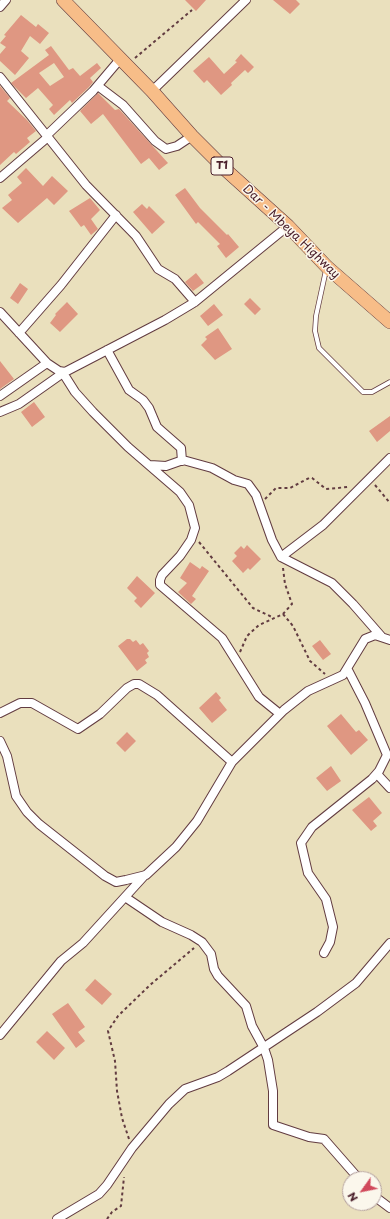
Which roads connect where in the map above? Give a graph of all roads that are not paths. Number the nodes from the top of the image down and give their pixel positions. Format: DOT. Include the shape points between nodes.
graph roads {
  1 [pos="6,0"];
  2 [pos="63,0"];
  3 [pos="246,0"];
  4 [pos="0,7"];
  5 [pos="124,62"];
  6 [pos="0,77"];
  7 [pos="98,86"];
  8 [pos="152,91"];
  9 [pos="47,136"];
  10 [pos="192,136"];
  11 [pos="0,178"];
  12 [pos="116,215"];
  13 [pos="288,226"];
  14 [pos="327,267"];
  15 [pos="195,302"];
  16 [pos="0,312"];
  17 [pos="390,322"];
  18 [pos="19,333"];
  19 [pos="108,350"];
  20 [pos="48,363"];
  21 [pos="63,373"];
  22 [pos="390,382"];
  23 [pos="0,396"];
  24 [pos="0,412"];
  25 [pos="390,458"];
  26 [pos="182,461"];
  27 [pos="150,465"];
  28 [pos="283,558"];
  29 [pos="381,636"];
  30 [pos="390,640"];
  31 [pos="348,670"];
  32 [pos="0,713"];
  33 [pos="280,714"];
  34 [pos="0,741"];
  35 [pos="232,762"];
  36 [pos="377,774"];
  37 [pos="390,788"];
  38 [pos="146,875"];
  39 [pos="125,897"];
  40 [pos="390,943"];
  41 [pos="324,953"];
  42 [pos="0,1035"];
  43 [pos="264,1048"];
  44 [pos="352,1171"];
  45 [pos="57,1219"];
  1 -- 4 [label="street"];
  2 -- 5 [label="highway, Dar - Mbeya Highway / T1"];
  3 -- 8 [label="street"];
  5 -- 7 [label="street"];
  5 -- 8 [label="highway, Dar - Mbeya Highway / T1"];
  6 -- 9 [label="street"];
  7 -- 9 [label="street"];
  7 -- 10 [label="street" via="114,97 155,141 166,149 178,146"];
  8 -- 10 [label="highway, Dar - Mbeya Highway / T1"];
  9 -- 11 [label="street"];
  9 -- 12 [label="street" via="86,185"];
  10 -- 13 [label="highway, Dar - Mbeya Highway / T1"];
  12 -- 15 [label="street" via="136,236 158,269 175,279"];
  12 -- 18 [label="street" via="62,286"];
  13 -- 14 [label="highway, Dar - Mbeya Highway / T1"];
  13 -- 15 [label="street"];
  14 -- 17 [label="highway, Dar - Mbeya Highway / T1"];
  14 -- 22 [label="lane" via="316,316 315,331 319,348 363,392 372,392"];
  15 -- 19 [label="street"];
  16 -- 18 [label="street"];
  18 -- 20 [label="street"];
  19 -- 21 [label="street"];
  19 -- 26 [label="street" via="129,390 143,400 157,427 181,448"];
  20 -- 21 [label="street"];
  20 -- 23 [label="street"];
  21 -- 24 [label="street" via="19,404"];
  21 -- 27 [label="street" via="75,392 93,412"];
  25 -- 28 [label="street" via="323,525"];
  26 -- 27 [label="street" via="166,466"];
  26 -- 28 [label="street" via="212,468 234,480 244,482 251,488 272,540"];
  27 -- 33 [label="street" via="185,499 195,528 180,556 162,575 160,585 222,638 259,697"];
  28 -- 29 [label="street" via="332,583"];
  29 -- 30 [label="street"];
  29 -- 31 [label="street" via="375,635 361,643"];
  31 -- 33 [label="street" via="343,675 308,691"];
  31 -- 36 [label="street" via="386,752 386,758"];
  32 -- 35 [label="street" via="20,703 32,703 78,729 100,714 127,688 139,684 157,696"];
  33 -- 35 [label="street"];
  34 -- 38 [label="street" via="7,756 18,800 39,824 112,881"];
  35 -- 38 [label="street" via="189,831"];
  36 -- 37 [label="street"];
  36 -- 41 [label="street" via="312,827 301,843 308,873 326,899 333,927 330,942"];
  38 -- 39 [label="street"];
  39 -- 42 [label="street" via="83,943 61,961"];
  39 -- 43 [label="street" via="162,922 202,942 211,954 218,976 246,1006 252,1026"];
  40 -- 43 [label="street" via="356,983"];
  43 -- 44 [label="street" via="273,1091 273,1126 324,1139"];
  43 -- 45 [label="street" via="218,1077 185,1089 169,1104 99,1194"];
}
